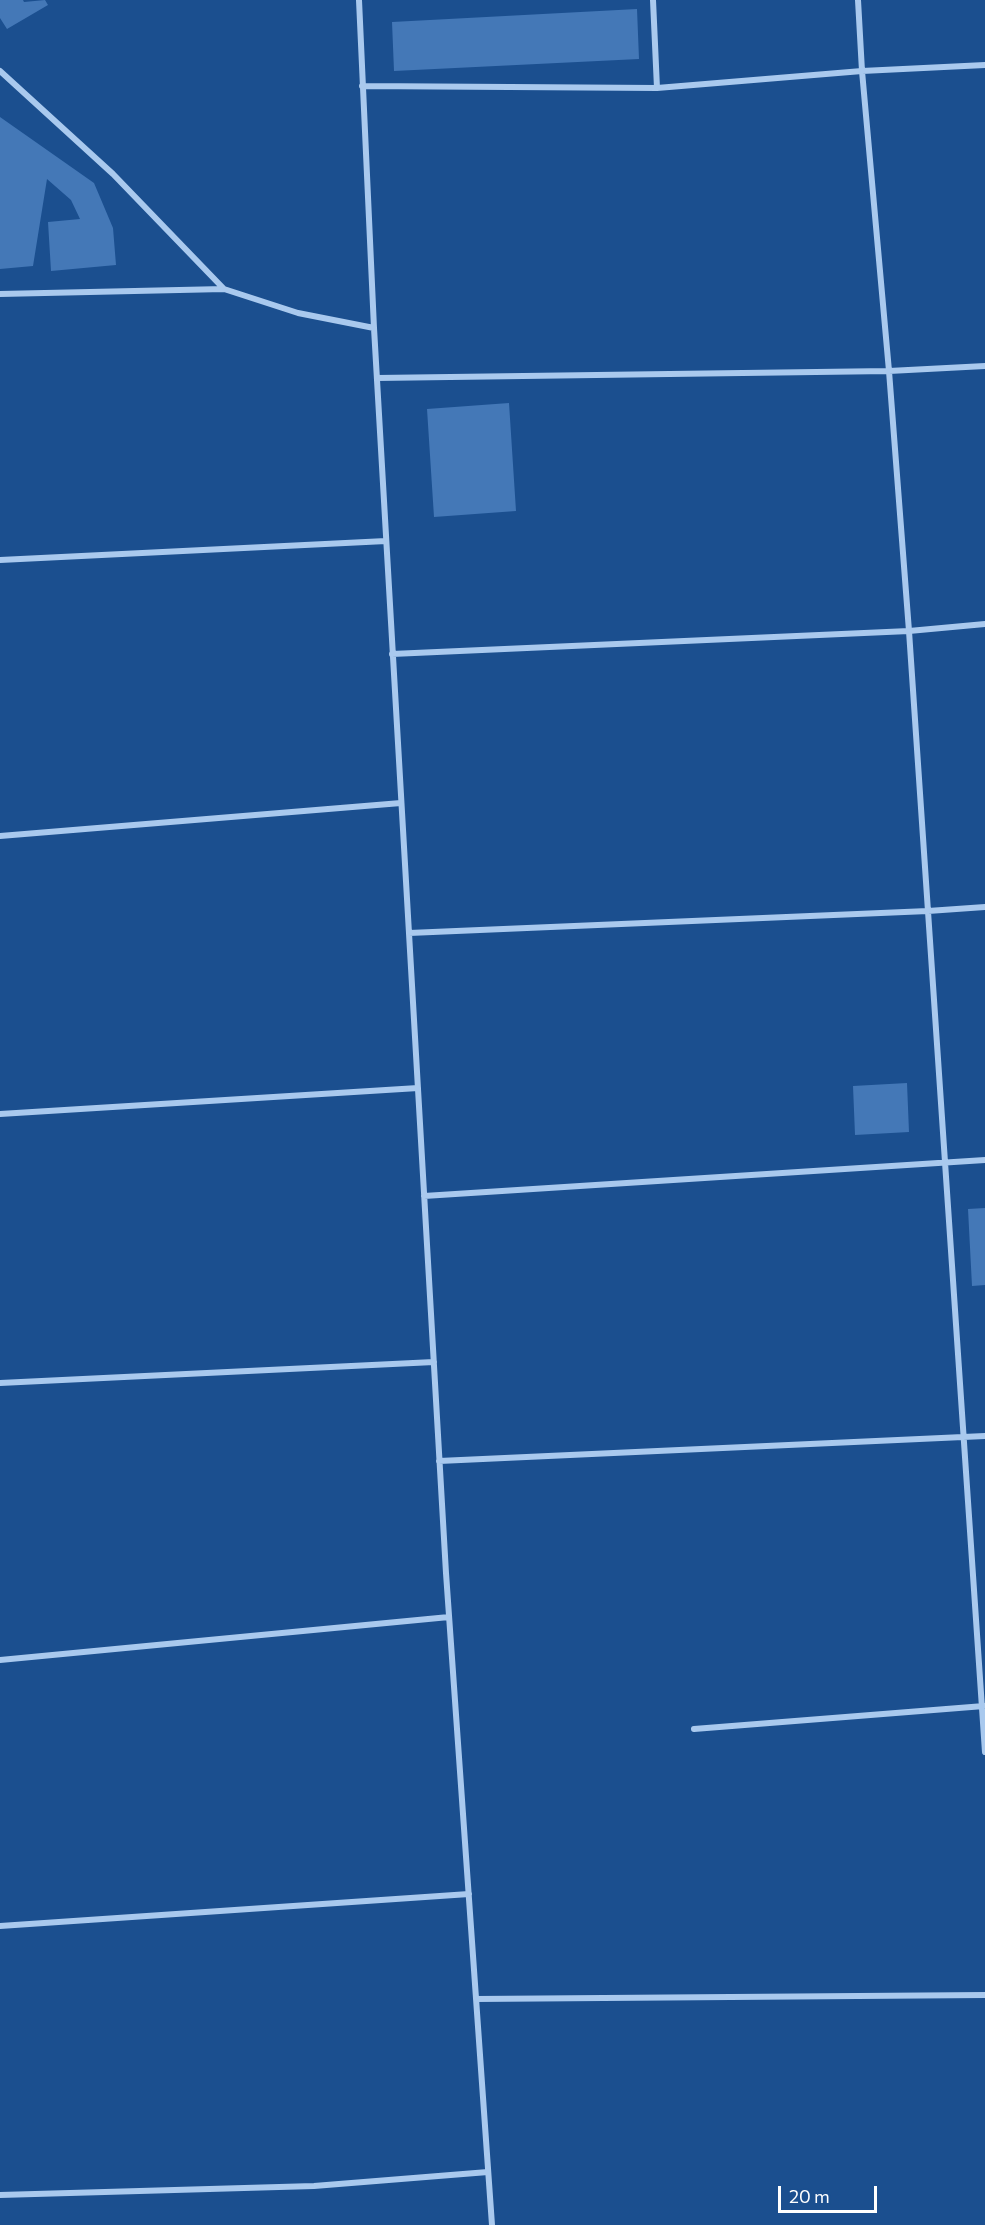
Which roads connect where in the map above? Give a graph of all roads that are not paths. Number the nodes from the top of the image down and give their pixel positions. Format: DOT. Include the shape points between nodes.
graph roads {
  1 [pos="358,0"];
  2 [pos="653,0"];
  3 [pos="858,0"];
  4 [pos="985,65"];
  5 [pos="0,71"];
  6 [pos="861,71"];
  7 [pos="362,86"];
  8 [pos="657,88"];
  9 [pos="224,289"];
  10 [pos="0,294"];
  11 [pos="374,328"];
  12 [pos="985,366"];
  13 [pos="889,371"];
  14 [pos="377,378"];
  15 [pos="386,541"];
  16 [pos="0,560"];
  17 [pos="985,624"];
  18 [pos="909,631"];
  19 [pos="392,654"];
  20 [pos="401,803"];
  21 [pos="0,836"];
  22 [pos="985,907"];
  23 [pos="928,911"];
  24 [pos="409,933"];
  25 [pos="418,1088"];
  26 [pos="0,1114"];
  27 [pos="985,1160"];
  28 [pos="945,1163"];
  29 [pos="424,1196"];
  30 [pos="434,1362"];
  31 [pos="0,1383"];
  32 [pos="985,1436"];
  33 [pos="964,1437"];
  34 [pos="439,1461"];
  35 [pos="449,1617"];
  36 [pos="0,1660"];
  37 [pos="983,1706"];
  38 [pos="694,1729"];
  39 [pos="985,1752"];
  40 [pos="469,1894"];
  41 [pos="0,1926"];
  42 [pos="985,1995"];
  43 [pos="476,1999"];
  44 [pos="489,2172"];
  45 [pos="0,2195"];
  46 [pos="492,2225"];
  1 -- 7 [label="street"];
  2 -- 8 [label="street"];
  3 -- 6 [label="street"];
  4 -- 6 [label="street"];
  5 -- 9 [label="street" via="113,174"];
  6 -- 8 [label="street"];
  6 -- 13 [label="street"];
  7 -- 8 [label="street"];
  7 -- 11 [label="street"];
  9 -- 10 [label="street"];
  9 -- 11 [label="street" via="298,313"];
  11 -- 14 [label="street"];
  12 -- 13 [label="street"];
  13 -- 14 [label="street"];
  13 -- 18 [label="street"];
  14 -- 15 [label="street"];
  15 -- 16 [label="street"];
  15 -- 19 [label="street"];
  17 -- 18 [label="street"];
  18 -- 19 [label="street"];
  18 -- 23 [label="street"];
  19 -- 20 [label="street"];
  20 -- 21 [label="street"];
  20 -- 24 [label="street"];
  22 -- 23 [label="street"];
  23 -- 24 [label="street"];
  23 -- 28 [label="street"];
  24 -- 25 [label="street"];
  25 -- 26 [label="street"];
  25 -- 29 [label="street"];
  27 -- 28 [label="street"];
  28 -- 29 [label="street"];
  28 -- 33 [label="street"];
  29 -- 30 [label="street"];
  30 -- 31 [label="street"];
  30 -- 34 [label="street"];
  32 -- 33 [label="street"];
  33 -- 34 [label="street"];
  33 -- 37 [label="street"];
  34 -- 35 [label="street"];
  35 -- 36 [label="street"];
  35 -- 40 [label="street"];
  37 -- 38 [label="street"];
  37 -- 39 [label="street"];
  40 -- 41 [label="street"];
  40 -- 43 [label="street"];
  42 -- 43 [label="street"];
  43 -- 44 [label="street"];
  44 -- 45 [label="street" via="314,2186"];
  44 -- 46 [label="street"];
}
